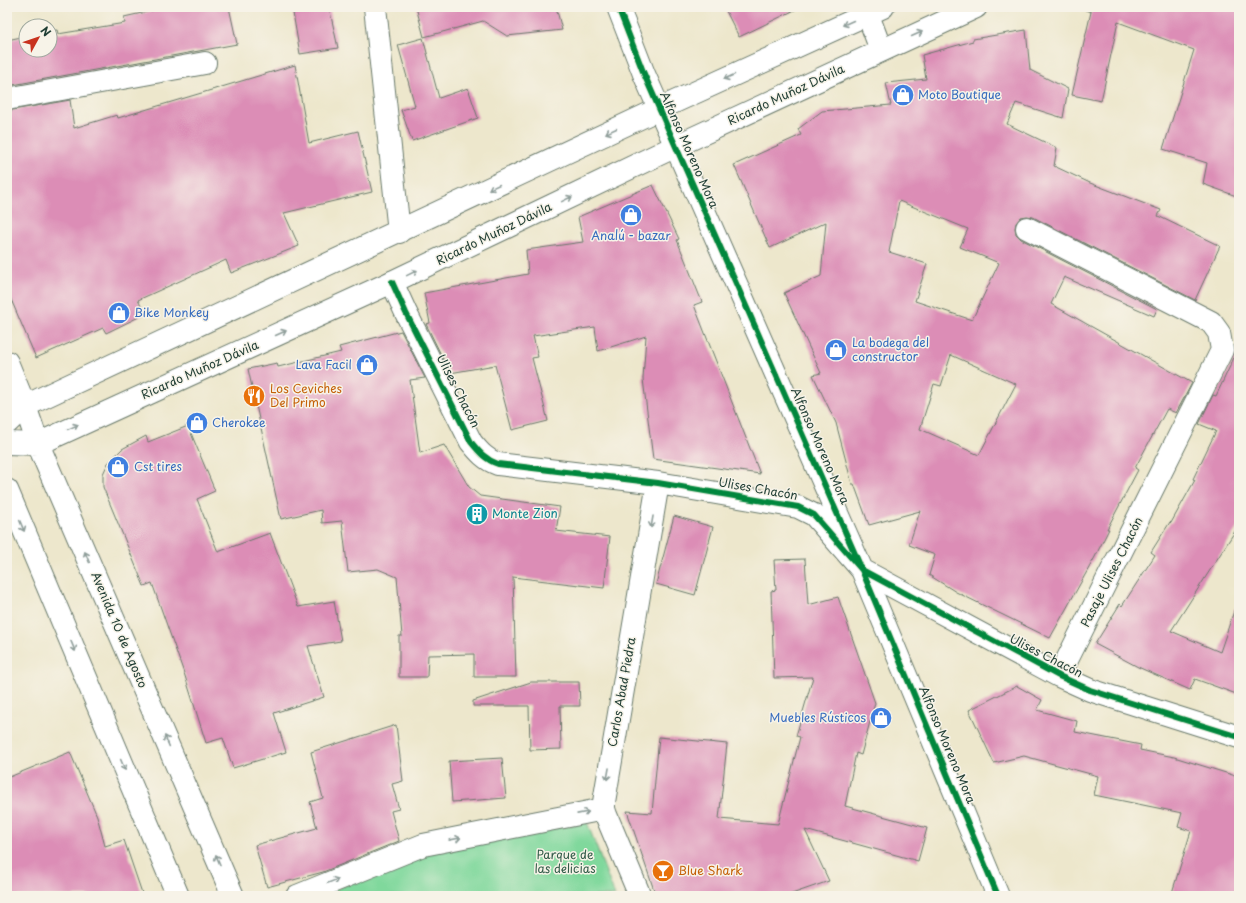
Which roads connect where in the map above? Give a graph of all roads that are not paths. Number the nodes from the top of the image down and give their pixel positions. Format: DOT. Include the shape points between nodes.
graph roads {
  1 [pos="375,7"];
  2 [pos="618,7"];
  3 [pos="976,7"];
  4 [pos="872,9"];
  5 [pos="881,50"];
  6 [pos="205,63"];
  7 [pos="7,99"];
  8 [pos="659,109"];
  9 [pos="676,146"];
  10 [pos="1028,228"];
  11 [pos="399,232"];
  12 [pos="392,282"];
  13 [pos="7,362"];
  14 [pos="26,406"];
  15 [pos="7,423"];
  16 [pos="7,443"];
  17 [pos="38,444"];
  18 [pos="658,483"];
  19 [pos="7,490"];
  20 [pos="862,570"];
  21 [pos="1059,676"];
  22 [pos="1239,737"];
  23 [pos="604,809"];
  24 [pos="178,896"];
  25 [pos="233,896"];
  26 [pos="297,896"];
  27 [pos="640,896"];
  28 [pos="998,896"];
  1 -- 11 [label="street"];
  2 -- 8 [label="street, Alfonso Moreno Mora"];
  5 -- 3 [label="street, Ricardo Muñoz Dávila, one-way"];
  4 -- 5 [label="street"];
  4 -- 8 [label="street, one-way"];
  5 -- 9 [label="street, Ricardo Muñoz Dávila"];
  6 -- 7 [label="street"];
  8 -- 9 [label="street, Alfonso Moreno Mora"];
  8 -- 11 [label="street, one-way"];
  12 -- 9 [label="street, Ricardo Muñoz Dávila, one-way"];
  9 -- 20 [label="street, Alfonso Moreno Mora"];
  10 -- 21 [label="street, Pasaje Ulises Chacón" via="1211,322 1219,333 1222,350"];
  11 -- 14 [label="street"];
  17 -- 12 [label="street, Ricardo Muñoz Dávila, one-way"];
  12 -- 18 [label="street, Ulises Chacón" via="471,442 490,461"];
  13 -- 14 [label="street, Avenida 10 de Agosto"];
  14 -- 15 [label="street"];
  14 -- 17 [label="street, Avenida 10 de Agosto"];
  16 -- 17 [label="street, Ricardo Muñoz Dávila"];
  25 -- 17 [label="street, Avenida 10 de Agosto, one-way"];
  18 -- 20 [label="street, Ulises Chacón" via="805,509 814,515"];
  18 -- 23 [label="street, Carlos Abad Piedra, one-way"];
  19 -- 24 [label="street, one-way"];
  20 -- 21 [label="street, Ulises Chacón"];
  20 -- 28 [label="street, Alfonso Moreno Mora"];
  21 -- 22 [label="street, Ulises Chacón" via="1090,690"];
  26 -- 23 [label="street, one-way" via="423,845"];
  23 -- 27 [label="street, Carlos Abad Piedra"];
}
